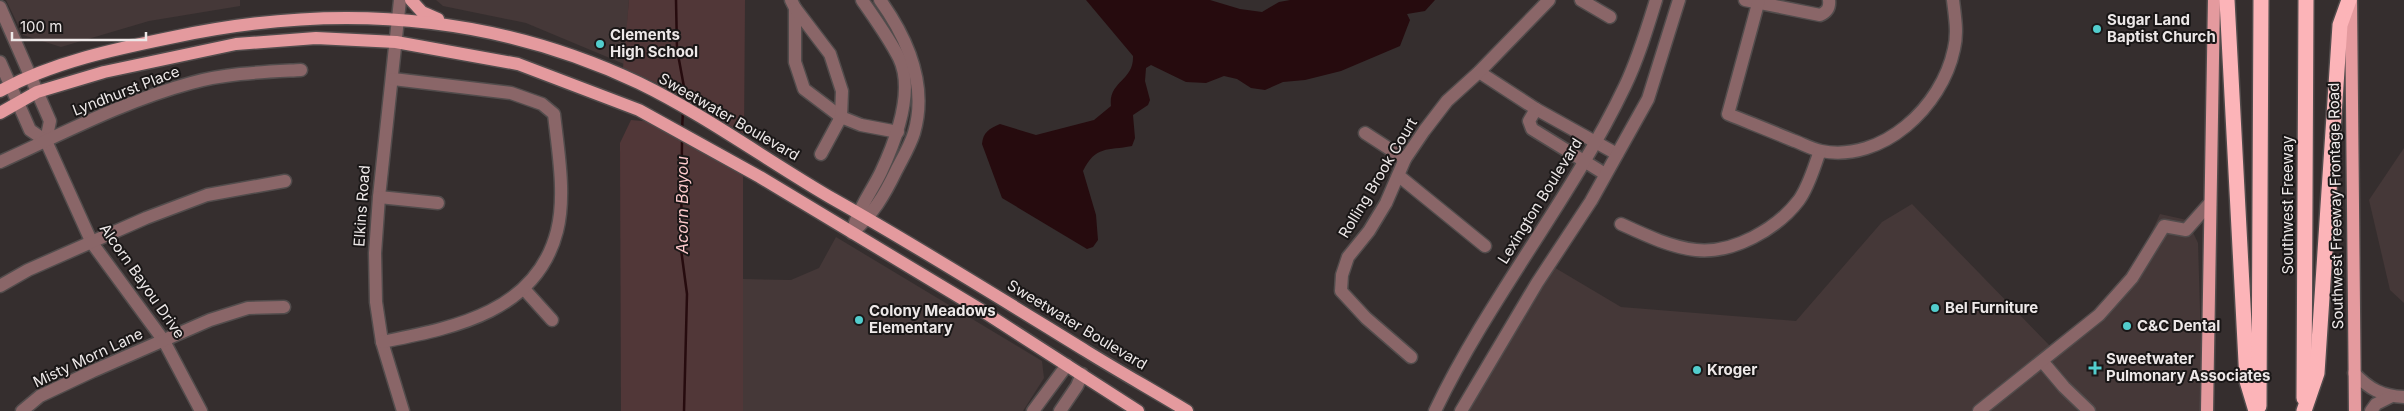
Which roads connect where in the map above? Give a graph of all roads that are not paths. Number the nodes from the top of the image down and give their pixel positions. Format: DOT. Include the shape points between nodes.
graph roads {
  1 [pos="400,0"];
  2 [pos="411,0"];
  3 [pos="1548,0"];
  4 [pos="1580,0"];
  5 [pos="1656,0"];
  6 [pos="1679,0"];
  7 [pos="1745,0"];
  8 [pos="1829,0"];
  9 [pos="1953,0"];
  10 [pos="2214,0"];
  11 [pos="2227,0"];
  12 [pos="2261,0"];
  13 [pos="2306,0"];
  14 [pos="2350,0"];
  15 [pos="881,1"];
  16 [pos="1759,2"];
  17 [pos="793,4"];
  18 [pos="865,4"];
  19 [pos="0,7"];
  20 [pos="1610,17"];
  21 [pos="398,19"];
  22 [pos="450,24"];
  23 [pos="396,42"];
  24 [pos="0,62"];
  25 [pos="301,70"];
  26 [pos="1479,72"];
  27 [pos="30,77"];
  28 [pos="393,78"];
  29 [pos="5,89"];
  30 [pos="37,92"];
  31 [pos="17,103"];
  32 [pos="1536,109"];
  33 [pos="0,113"];
  34 [pos="842,116"];
  35 [pos="898,132"];
  36 [pos="1365,133"];
  37 [pos="46,141"];
  38 [pos="1595,143"];
  39 [pos="1820,151"];
  40 [pos="821,154"];
  41 [pos="1617,154"];
  42 [pos="1405,159"];
  43 [pos="1584,161"];
  44 [pos="0,162"];
  45 [pos="1606,174"];
  46 [pos="1399,176"];
  47 [pos="286,181"];
  48 [pos="379,197"];
  49 [pos="438,203"];
  50 [pos="2210,203"];
  51 [pos="864,215"];
  52 [pos="1621,224"];
  53 [pos="852,233"];
  54 [pos="92,243"];
  55 [pos="1485,246"];
  56 [pos="0,286"];
  57 [pos="524,289"];
  58 [pos="284,307"];
  59 [pos="552,320"];
  60 [pos="164,341"];
  61 [pos="382,342"];
  62 [pos="1085,351"];
  63 [pos="1411,357"];
  64 [pos="2042,361"];
  65 [pos="1067,365"];
  66 [pos="2354,373"];
  67 [pos="1082,374"];
  68 [pos="1447,385"];
  69 [pos="1468,396"];
  70 [pos="2390,397"];
  71 [pos="2404,397"];
  72 [pos="22,411"];
  73 [pos="201,411"];
  74 [pos="403,411"];
  75 [pos="1033,411"];
  76 [pos="1060,411"];
  77 [pos="1138,411"];
  78 [pos="1187,411"];
  79 [pos="1435,411"];
  80 [pos="1461,411"];
  81 [pos="1979,411"];
  82 [pos="2088,411"];
  83 [pos="2206,411"];
  84 [pos="2258,411"];
  85 [pos="2304,411"];
  86 [pos="2355,411"];
  87 [pos="2371,411"];
  1 -- 21 [label="street, Elkins Road"];
  2 -- 22 [label="main road" via="422,12"];
  3 -- 26 [label="street, Rolling Brook Court"];
  4 -- 20 [label="street"];
  5 -- 38 [label="street, Lexington Boulevard" via="1625,84"];
  6 -- 41 [label="street" via="1648,99"];
  7 -- 16 [label="street"];
  8 -- 16 [label="street" via="1826,13 1820,15"];
  9 -- 39 [label="street" via="1954,52 1940,85 1919,114 1877,144 1846,152"];
  10 -- 50 [label="main road"];
  11 -- 84 [label="highway" via="2246,381"];
  12 -- 84 [label="highway, Southwest Freeway"];
  13 -- 85 [label="highway, Southwest Freeway"];
  14 -- 66 [label="main road, Southwest Freeway Frontage Road"];
  14 -- 85 [label="highway" via="2340,25 2317,372"];
  15 -- 18 [label="street"];
  15 -- 51 [label="street" via="916,70 918,112 914,134 890,183"];
  16 -- 39 [label="street" via="1728,114"];
  17 -- 34 [label="street" via="830,54 842,91"];
  17 -- 34 [label="street" via="795,62 804,89"];
  18 -- 35 [label="street" via="900,59 904,73"];
  19 -- 27 [label="street, Alcorn Bayou Drive"];
  21 -- 22 [label="main road, Sweetwater Boulevard"];
  21 -- 23 [label="street, Elkins Road"];
  21 -- 27 [label="main road, Sweetwater Boulevard" via="318,20 200,31 94,55"];
  22 -- 51 [label="main road, Sweetwater Boulevard" via="520,39 565,53 642,85"];
  23 -- 28 [label="street, Elkins Road"];
  23 -- 30 [label="main road" via="316,38 236,44 114,70"];
  23 -- 53 [label="main road" via="518,64 639,110"];
  24 -- 29 [label="street, Alcorn Bayou Drive"];
  25 -- 37 [label="street, Lyndhurst Place" via="221,76 191,83 127,105"];
  26 -- 32 [label="street"];
  26 -- 42 [label="street, Rolling Brook Court" via="1447,101"];
  27 -- 29 [label="main road, Sweetwater Boulevard"];
  27 -- 30 [label="street, Alcorn Bayou Drive"];
  28 -- 48 [label="street, Elkins Road"];
  28 -- 57 [label="street" via="511,92 542,104 554,114 560,199 557,231 542,266"];
  29 -- 31 [label="street, Alcorn Bayou Drive"];
  30 -- 31 [label="main road"];
  30 -- 37 [label="street, Alcorn Bayou Drive" via="50,121"];
  31 -- 33 [label="main road"];
  31 -- 37 [label="street, Alcorn Bayou Drive" via="30,130"];
  32 -- 38 [label="street"];
  32 -- 43 [label="street" via="1529,121 1532,129"];
  34 -- 35 [label="street" via="861,125"];
  34 -- 40 [label="street"];
  35 -- 51 [label="street"];
  36 -- 42 [label="street"];
  37 -- 44 [label="street, Lyndhurst Place"];
  37 -- 54 [label="street, Alcorn Bayou Drive"];
  38 -- 41 [label="street"];
  38 -- 43 [label="street, Lexington Boulevard"];
  39 -- 52 [label="street" via="1800,199 1760,233 1732,246 1698,250 1657,240"];
  41 -- 45 [label="street"];
  42 -- 46 [label="street, Rolling Brook Court"];
  43 -- 45 [label="street"];
  43 -- 68 [label="street, Lexington Boulevard"];
  45 -- 69 [label="street"];
  46 -- 55 [label="street"];
  46 -- 63 [label="street, Rolling Brook Court" via="1369,231 1348,258 1341,291"];
  47 -- 54 [label="street" via="206,195"];
  48 -- 49 [label="street"];
  48 -- 61 [label="street, Elkins Road" via="376,302"];
  50 -- 64 [label="street" via="2186,230 2164,226 2146,259 2116,296 2080,332"];
  50 -- 83 [label="main road"];
  51 -- 53 [label="street"];
  51 -- 62 [label="main road, Sweetwater Boulevard"];
  53 -- 65 [label="main road"];
  54 -- 56 [label="street" via="28,270"];
  54 -- 60 [label="street, Alcorn Bayou Drive"];
  57 -- 59 [label="street"];
  57 -- 61 [label="street" via="493,311 449,328"];
  58 -- 60 [label="street, Misty Morn Lane" via="248,308 210,320"];
  60 -- 72 [label="street, Misty Morn Lane" via="40,396"];
  60 -- 73 [label="street, Alcorn Bayou Drive"];
  61 -- 74 [label="street, Elkins Road"];
  62 -- 65 [label="main road"];
  62 -- 67 [label="main road"];
  62 -- 78 [label="main road, Sweetwater Boulevard"];
  64 -- 81 [label="street"];
  64 -- 82 [label="street"];
  65 -- 67 [label="main road"];
  65 -- 75 [label="street"];
  66 -- 70 [label="street" via="2370,389"];
  66 -- 86 [label="main road, Southwest Freeway Frontage Road"];
  67 -- 76 [label="street"];
  67 -- 77 [label="main road"];
  68 -- 69 [label="street"];
  68 -- 79 [label="street, Lexington Boulevard"];
  69 -- 80 [label="street"];
  70 -- 71 [label="street"];
  70 -- 87 [label="street" via="2376,404"];
}
